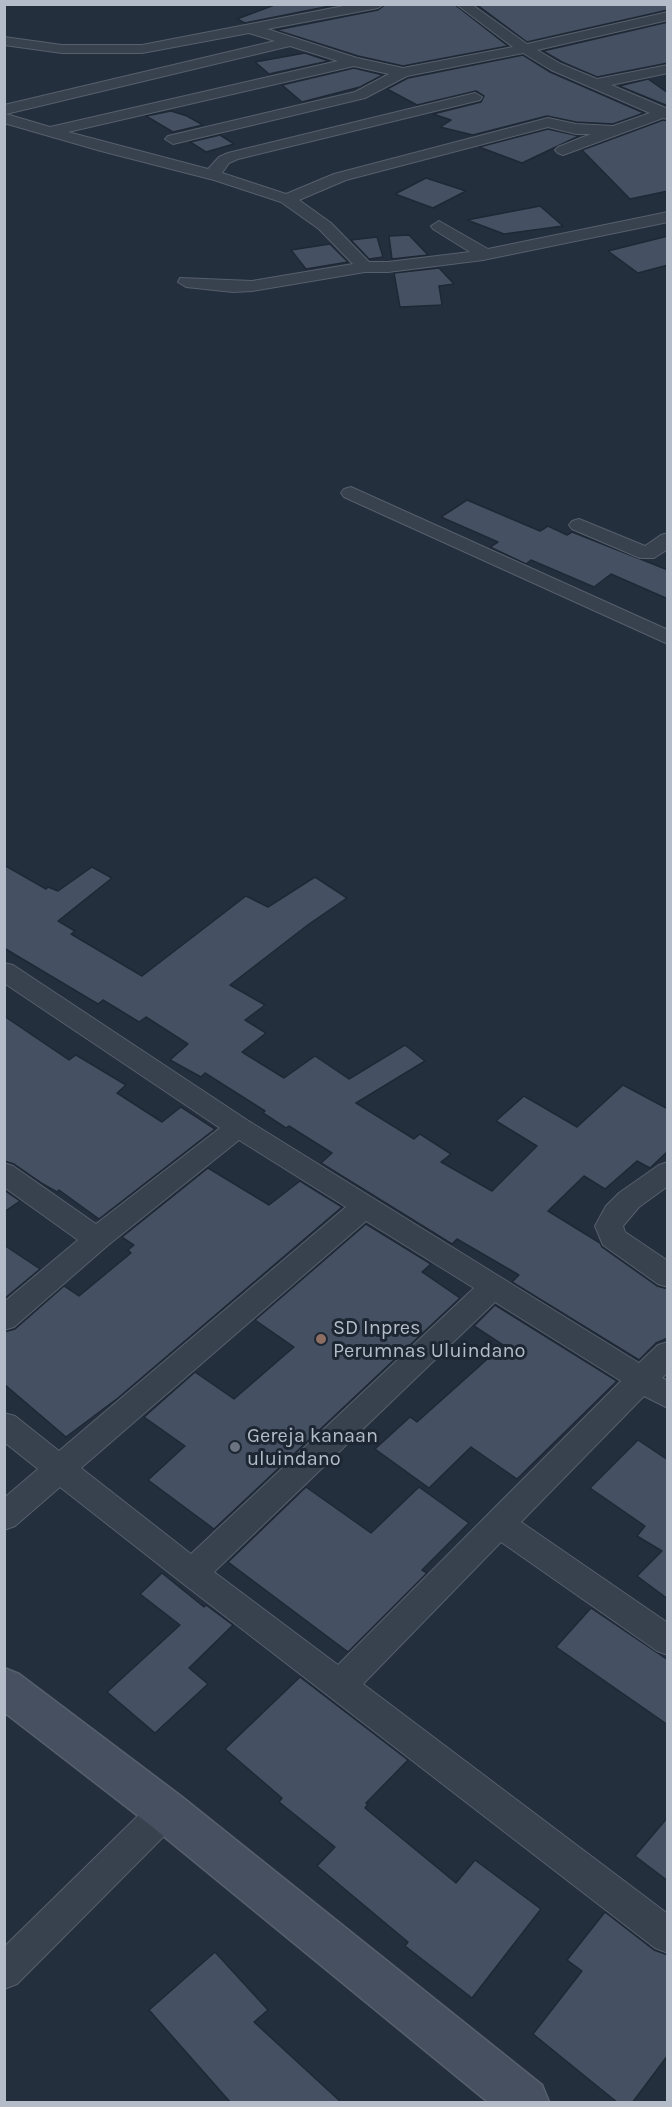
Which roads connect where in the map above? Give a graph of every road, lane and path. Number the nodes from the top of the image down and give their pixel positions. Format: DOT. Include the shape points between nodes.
graph roads {
  1 [pos="378,4"];
  2 [pos="462,4"];
  3 [pos="668,16"];
  4 [pos="248,28"];
  5 [pos="4,41"];
  6 [pos="291,42"];
  7 [pos="524,48"];
  8 [pos="354,62"];
  9 [pos="668,69"];
  10 [pos="403,72"];
  11 [pos="595,84"];
  12 [pos="475,97"];
  13 [pos="4,110"];
  14 [pos="665,114"];
  15 [pos="4,118"];
  16 [pos="613,131"];
  17 [pos="49,132"];
  18 [pos="173,138"];
  19 [pos="563,150"];
  20 [pos="212,175"];
  21 [pos="287,199"];
  22 [pos="668,217"];
  23 [pos="439,226"];
  24 [pos="485,254"];
  25 [pos="365,267"];
  26 [pos="186,282"];
  27 [pos="351,493"];
  28 [pos="579,525"];
  29 [pos="668,539"];
  30 [pos="647,554"];
  31 [pos="668,562"];
  32 [pos="668,638"];
  33 [pos="4,971"];
  34 [pos="238,1127"];
  35 [pos="668,1172"];
  36 [pos="4,1173"];
  37 [pos="364,1207"];
  38 [pos="97,1239"];
  39 [pos="668,1276"];
  40 [pos="493,1287"];
  41 [pos="4,1319"];
  42 [pos="668,1353"];
  43 [pos="642,1379"];
  44 [pos="668,1396"];
  45 [pos="4,1425"];
  46 [pos="62,1468"];
  47 [pos="4,1516"];
  48 [pos="498,1523"];
  49 [pos="192,1573"];
  50 [pos="668,1641"];
  51 [pos="341,1684"];
  52 [pos="4,1687"];
  53 [pos="166,1811"];
  54 [pos="668,1936"];
  55 [pos="4,1972"];
  56 [pos="525,2103"];
  1 -- 4 [label="street"];
  2 -- 7 [label="street"];
  3 -- 7 [label="street"];
  4 -- 5 [label="street" via="131,50 62,49"];
  4 -- 6 [label="street"];
  6 -- 8 [label="street"];
  6 -- 13 [label="street"];
  7 -- 10 [label="street"];
  7 -- 11 [label="street" via="556,68"];
  8 -- 10 [label="street"];
  8 -- 17 [label="street"];
  9 -- 11 [label="street"];
  10 -- 18 [label="street" via="360,95"];
  11 -- 14 [label="street"];
  12 -- 20 [label="street" via="233,156 224,160"];
  14 -- 16 [label="street"];
  15 -- 17 [label="street"];
  16 -- 19 [label="street"];
  16 -- 21 [label="street" via="576,129 548,122 339,177"];
  17 -- 20 [label="street"];
  20 -- 21 [label="street"];
  21 -- 25 [label="street" via="325,226"];
  22 -- 24 [label="street"];
  23 -- 24 [label="street"];
  24 -- 25 [label="street"];
  25 -- 26 [label="street" via="252,286"];
  27 -- 32 [label="street"];
  28 -- 30 [label="street"];
  29 -- 30 [label="street"];
  30 -- 31 [label="street"];
  33 -- 34 [label="street"];
  34 -- 37 [label="street"];
  34 -- 38 [label="street"];
  35 -- 39 [label="street" via="629,1200 609,1226 613,1238"];
  36 -- 38 [label="street"];
  37 -- 40 [label="street"];
  37 -- 46 [label="street"];
  38 -- 41 [label="street"];
  40 -- 43 [label="street"];
  40 -- 49 [label="street"];
  42 -- 43 [label="street"];
  43 -- 44 [label="street"];
  43 -- 48 [label="street"];
  45 -- 46 [label="street"];
  46 -- 47 [label="street"];
  46 -- 49 [label="street"];
  48 -- 50 [label="street"];
  48 -- 51 [label="street"];
  49 -- 51 [label="street"];
  51 -- 54 [label="street"];
  52 -- 53 [label="street"];
  53 -- 55 [label="street"];
  53 -- 56 [label="street"];
}
